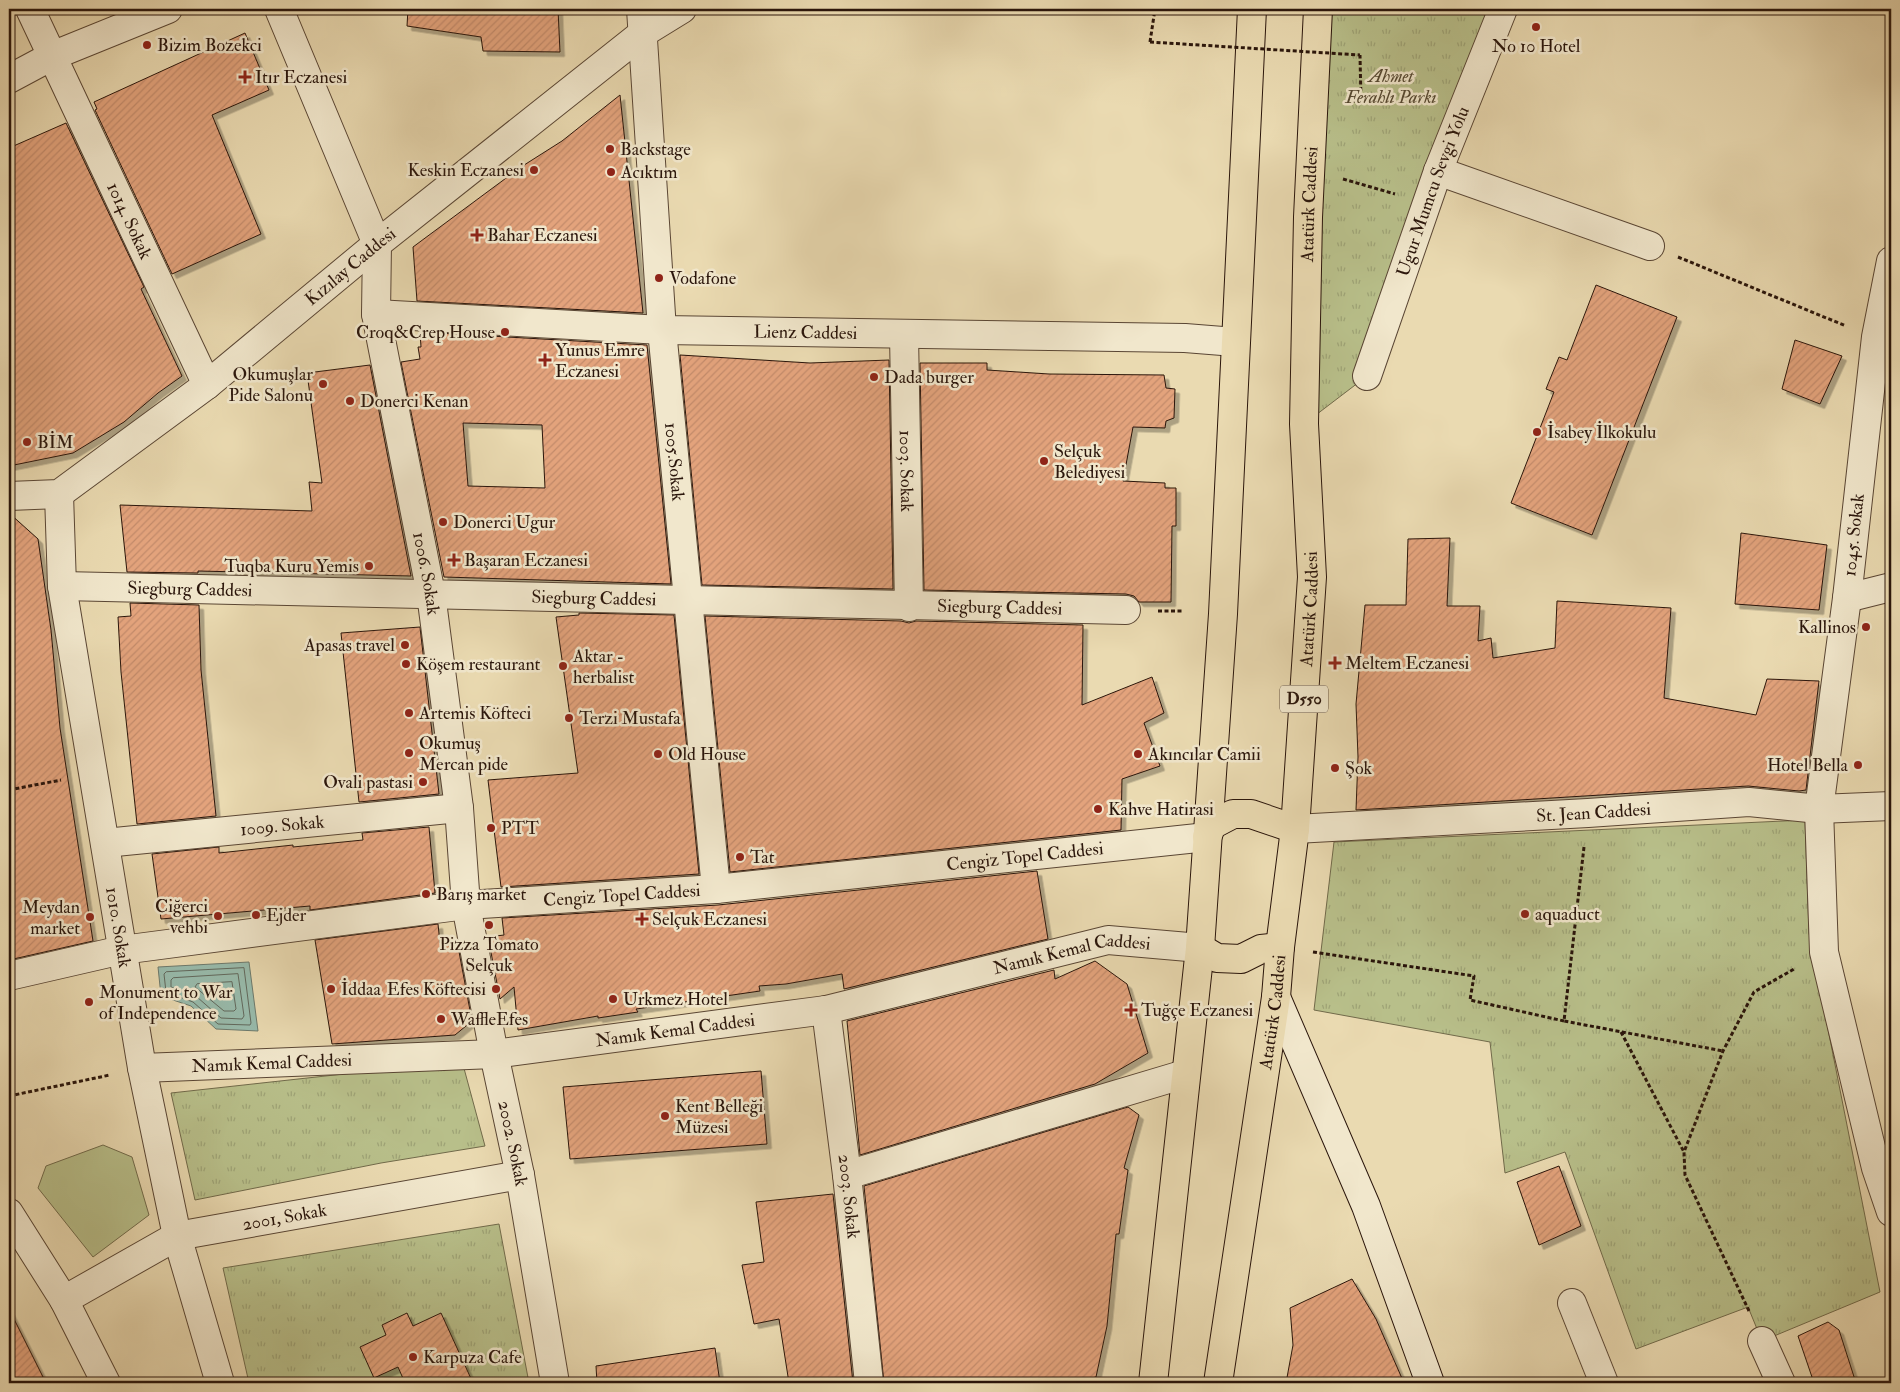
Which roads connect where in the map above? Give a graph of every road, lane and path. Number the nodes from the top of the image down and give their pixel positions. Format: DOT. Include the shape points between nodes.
graph roads {
  1 [pos="30,9"];
  2 [pos="168,9"];
  3 [pos="279,9"];
  4 [pos="682,9"];
  5 [pos="1154,9"];
  6 [pos="1252,9"];
  7 [pos="1318,9"];
  8 [pos="1503,9"];
  9 [pos="642,21"];
  10 [pos="52,56"];
  11 [pos="9,79"];
  12 [pos="1361,101"];
  13 [pos="1438,171"];
  14 [pos="1339,178"];
  15 [pos="1427,202"];
  16 [pos="377,244"];
  17 [pos="1650,246"];
  18 [pos="1891,261"];
  19 [pos="376,314"];
  20 [pos="662,330"];
  21 [pos="904,335"];
  22 [pos="1883,340"];
  23 [pos="1235,342"];
  24 [pos="1367,376"];
  25 [pos="207,385"];
  26 [pos="58,494"];
  27 [pos="9,496"];
  28 [pos="62,586"];
  29 [pos="1891,587"];
  30 [pos="431,594"];
  31 [pos="1847,598"];
  32 [pos="687,602"];
  33 [pos="909,606"];
  34 [pos="1126,610"];
  35 [pos="94,774"];
  36 [pos="9,790"];
  37 [pos="1891,806"];
  38 [pos="459,808"];
  39 [pos="1819,809"];
  40 [pos="1588,813"];
  41 [pos="1295,830"];
  42 [pos="1207,837"];
  43 [pos="105,843"];
  44 [pos="716,889"];
  45 [pos="466,905"];
  46 [pos="1280,947"];
  47 [pos="1200,948"];
  48 [pos="122,950"];
  49 [pos="1824,952"];
  50 [pos="9,976"];
  51 [pos="1276,997"];
  52 [pos="826,1010"];
  53 [pos="1564,1021"];
  54 [pos="1621,1032"];
  55 [pos="1722,1051"];
  56 [pos="494,1054"];
  57 [pos="142,1068"];
  58 [pos="1185,1074"];
  59 [pos="9,1096"];
  60 [pos="1684,1152"];
  61 [pos="520,1175"];
  62 [pos="847,1175"];
  63 [pos="1891,1212"];
  64 [pos="9,1213"];
  65 [pos="177,1236"];
  66 [pos="64,1300"];
  67 [pos="1572,1303"];
  68 [pos="1762,1341"];
  69 [pos="106,1383"];
  70 [pos="220,1383"];
  71 [pos="555,1383"];
  72 [pos="870,1383"];
  73 [pos="1153,1383"];
  74 [pos="1218,1383"];
  75 [pos="1430,1383"];
  76 [pos="1604,1383"];
  77 [pos="1781,1383"];
  1 -- 10 [label="street, 1014. Sokak"];
  2 -- 10 [label="street"];
  3 -- 16 [label="street"];
  4 -- 9 [label="street, Kızılay Caddesi"];
  5 -- 12 [label="path, bridge" via="1150,42 1360,55"];
  6 -- 23 [label="highway"];
  7 -- 41 [label="highway, Atatürk Caddesi / D550" via="1308,217 1304,424 1312,577"];
  8 -- 13 [label="street, Ugur Mumcu Sevgi Yolu"];
  9 -- 16 [label="street, Kızılay Caddesi"];
  9 -- 20 [label="street, 1005.Sokak"];
  10 -- 11 [label="street"];
  10 -- 25 [label="street, 1014. Sokak"];
  13 -- 15 [label="street, Ugur Mumcu Sevgi Yolu"];
  13 -- 17 [label="street"];
  14 -- 15 [label="path"];
  15 -- 24 [label="street, Ugur Mumcu Sevgi Yolu"];
  16 -- 19 [label="street, 1006. Sokak"];
  16 -- 25 [label="street, Kızılay Caddesi"];
  17 -- 22 [label="path"];
  18 -- 22 [label="street, 1045. Sokak"];
  19 -- 20 [label="street, Lienz Caddesi"];
  19 -- 30 [label="street, 1006. Sokak"];
  20 -- 21 [label="street, Lienz Caddesi"];
  20 -- 32 [label="street, 1005.Sokak"];
  21 -- 23 [label="street, Lienz Caddesi" via="1184,338"];
  21 -- 33 [label="street, 1003. Sokak"];
  22 -- 31 [label="street, 1045. Sokak"];
  23 -- 42 [label="highway" via="1223,614"];
  25 -- 26 [label="street, Kızılay Caddesi"];
  26 -- 27 [label="street"];
  26 -- 28 [label="street, 1010. Sokak"];
  28 -- 30 [label="street, Siegburg Caddesi"];
  28 -- 35 [label="street, 1010. Sokak"];
  29 -- 31 [label="street"];
  30 -- 32 [label="street, Siegburg Caddesi"];
  30 -- 38 [label="street, 1006. Sokak"];
  31 -- 39 [label="street, 1045. Sokak"];
  32 -- 33 [label="street, Siegburg Caddesi"];
  32 -- 44 [label="street, 1005.Sokak"];
  33 -- 34 [label="street, Siegburg Caddesi"];
  35 -- 36 [label="path"];
  35 -- 43 [label="street, 1010. Sokak"];
  37 -- 39 [label="street, St. Jean Caddesi"];
  38 -- 43 [label="street, 1009. Sokak"];
  38 -- 45 [label="street, 1006. Sokak"];
  39 -- 40 [label="street, St. Jean Caddesi" via="1749,802"];
  39 -- 49 [label="street, 1045. Sokak"];
  40 -- 41 [label="street, St. Jean Caddesi"];
  40 -- 53 [label="path"];
  41 -- 42 [label="highway" via="1252,814 1233,814 1212,825"];
  41 -- 46 [label="highway, Atatürk Caddesi / D550"];
  42 -- 44 [label="street, Cengiz Topel Caddesi"];
  42 -- 47 [label="highway"];
  43 -- 48 [label="street, 1010. Sokak"];
  44 -- 45 [label="street, Cengiz Topel Caddesi"];
  45 -- 48 [label="street, Cengiz Topel Caddesi"];
  45 -- 56 [label="street, 2002. Sokak"];
  46 -- 47 [label="highway" via="1261,948 1241,959 1218,958"];
  46 -- 51 [label="highway, Atatürk Caddesi / D550"];
  46 -- 53 [label="path" via="1474,976 1470,1000"];
  47 -- 52 [label="street, Namık Kemal Caddesi" via="1108,940"];
  47 -- 58 [label="highway"];
  48 -- 50 [label="street, Cengiz Topel Caddesi"];
  48 -- 57 [label="street, 1010. Sokak"];
  49 -- 55 [label="path" via="1754,992"];
  49 -- 63 [label="street, 1045. Sokak" via="1876,1168"];
  51 -- 74 [label="highway, Atatürk Caddesi / D550"];
  51 -- 75 [label="street" via="1366,1206"];
  52 -- 56 [label="street, Namık Kemal Caddesi"];
  52 -- 62 [label="street, 2003. Sokak"];
  53 -- 54 [label="path"];
  54 -- 55 [label="path"];
  54 -- 60 [label="path"];
  55 -- 60 [label="path"];
  56 -- 57 [label="street, Namık Kemal Caddesi"];
  56 -- 61 [label="street, 2002. Sokak"];
  57 -- 59 [label="path"];
  57 -- 65 [label="street, 1010. Sokak"];
  58 -- 62 [label="street"];
  58 -- 73 [label="highway"];
  60 -- 68 [label="path" via="1685,1175"];
  61 -- 65 [label="street, 2001, Sokak"];
  61 -- 71 [label="street, 2002. Sokak"];
  62 -- 72 [label="street, 2003. Sokak"];
  64 -- 66 [label="street"];
  65 -- 66 [label="street, 2001, Sokak"];
  65 -- 70 [label="street, 1010. Sokak"];
  66 -- 69 [label="street"];
  67 -- 76 [label="street"];
  68 -- 77 [label="street"];
}
